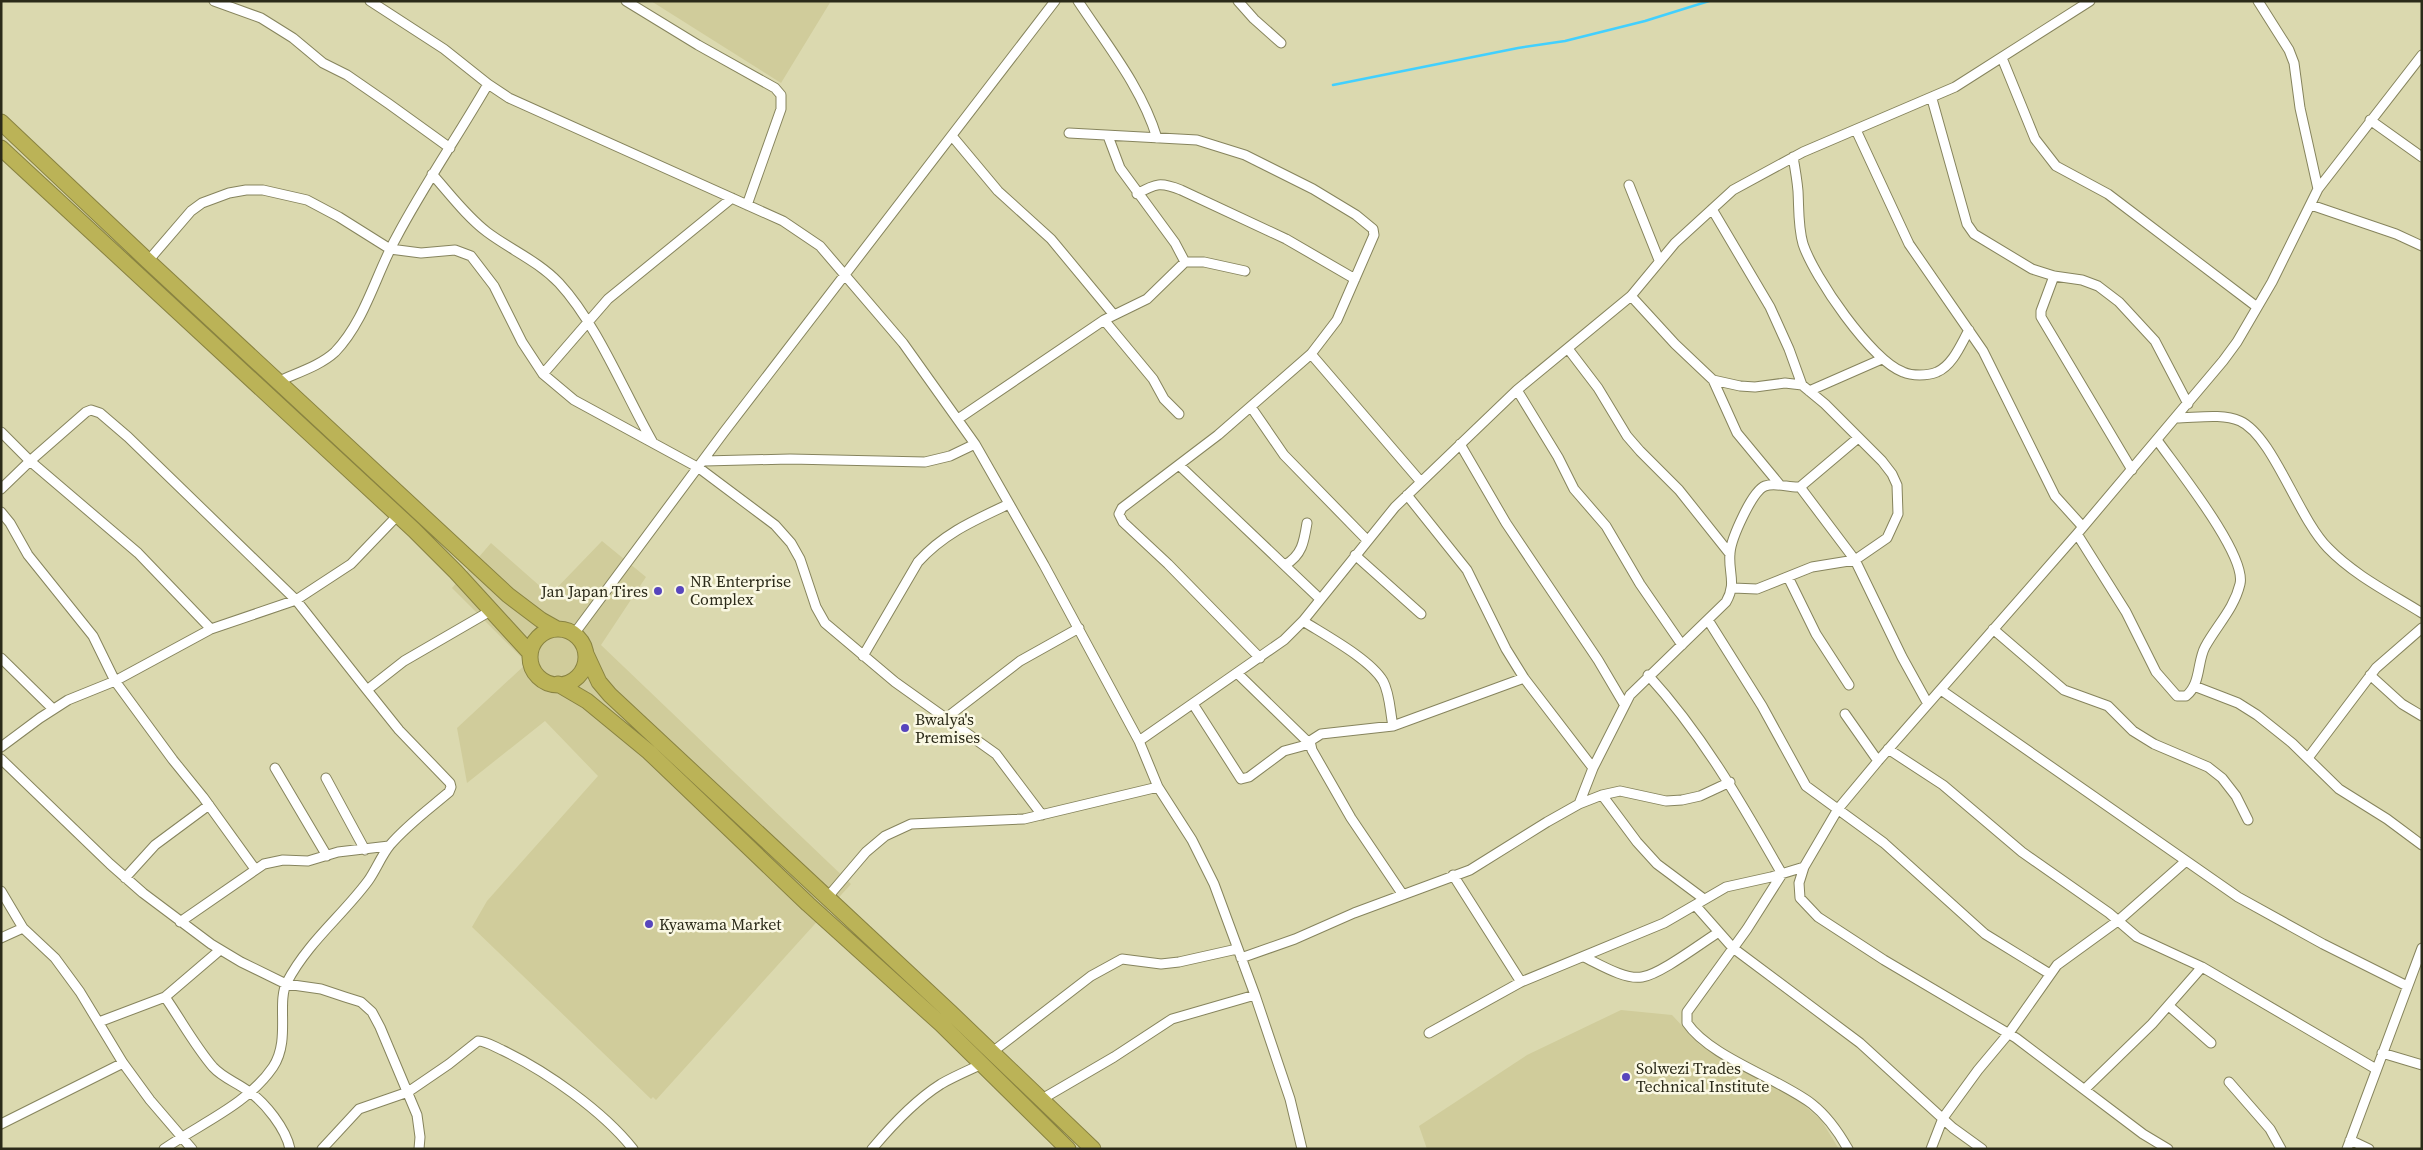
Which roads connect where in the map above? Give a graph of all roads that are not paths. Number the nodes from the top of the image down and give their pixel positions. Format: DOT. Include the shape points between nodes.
graph roads {
  1 [pos="214,1"];
  2 [pos="370,1"];
  3 [pos="626,1"];
  4 [pos="1055,1"];
  5 [pos="1078,1"];
  6 [pos="1238,1"];
  7 [pos="2090,1"];
  8 [pos="2258,1"];
  9 [pos="1281,43"];
  10 [pos="2422,55"];
  11 [pos="2002,58"];
  12 [pos="488,84"];
  13 [pos="1932,99"];
  14 [pos="2370,120"];
  15 [pos="1,122"];
  16 [pos="1856,130"];
  17 [pos="1068,133"];
  18 [pos="952,136"];
  19 [pos="1108,136"];
  20 [pos="1157,138"];
  21 [pos="1,148"];
  22 [pos="450,148"];
  23 [pos="2422,156"];
  24 [pos="1793,157"];
  25 [pos="432,174"];
  26 [pos="1629,186"];
  27 [pos="2318,189"];
  28 [pos="1137,194"];
  29 [pos="732,198"];
  30 [pos="747,205"];
  31 [pos="2311,205"];
  32 [pos="1712,210"];
  33 [pos="2422,246"];
  34 [pos="390,249"];
  35 [pos="1659,260"];
  36 [pos="148,261"];
  37 [pos="1186,262"];
  38 [pos="1245,271"];
  39 [pos="846,276"];
  40 [pos="2054,276"];
  41 [pos="1355,279"];
  42 [pos="1631,296"];
  43 [pos="2258,307"];
  44 [pos="1114,314"];
  45 [pos="1104,320"];
  46 [pos="588,322"];
  47 [pos="1970,330"];
  48 [pos="1569,350"];
  49 [pos="1311,354"];
  50 [pos="1882,359"];
  51 [pos="543,374"];
  52 [pos="1713,380"];
  53 [pos="278,382"];
  54 [pos="1805,388"];
  55 [pos="1517,390"];
  56 [pos="2188,404"];
  57 [pos="1251,407"];
  58 [pos="1179,414"];
  59 [pos="2176,418"];
  60 [pos="958,419"];
  61 [pos="1,432"];
  62 [pos="1858,438"];
  63 [pos="2157,440"];
  64 [pos="652,442"];
  65 [pos="975,444"];
  66 [pos="1460,444"];
  67 [pos="30,461"];
  68 [pos="702,464"];
  69 [pos="1180,466"];
  70 [pos="2132,470"];
  71 [pos="1421,482"];
  72 [pos="1780,485"];
  73 [pos="1800,487"];
  74 [pos="1,489"];
  75 [pos="1407,495"];
  76 [pos="1009,504"];
  77 [pos="1,512"];
  78 [pos="398,515"];
  79 [pos="1307,523"];
  80 [pos="2080,530"];
  81 [pos="1367,540"];
  82 [pos="1730,554"];
  83 [pos="1355,555"];
  84 [pos="1855,560"];
  85 [pos="1285,565"];
  86 [pos="1788,577"];
  87 [pos="1733,588"];
  88 [pos="1320,599"];
  89 [pos="296,600"];
  90 [pos="492,610"];
  91 [pos="2422,612"];
  92 [pos="1421,614"];
  93 [pos="1708,620"];
  94 [pos="1303,621"];
  95 [pos="557,628"];
  96 [pos="1079,628"];
  97 [pos="2422,628"];
  98 [pos="211,629"];
  99 [pos="1993,629"];
  100 [pos="574,634"];
  101 [pos="1682,645"];
  102 [pos="530,653"];
  103 [pos="586,654"];
  104 [pos="863,656"];
  105 [pos="1,658"];
  106 [pos="1260,658"];
  107 [pos="1237,673"];
  108 [pos="1648,675"];
  109 [pos="2370,675"];
  110 [pos="1524,678"];
  111 [pos="115,681"];
  112 [pos="558,684"];
  113 [pos="1849,685"];
  114 [pos="2194,686"];
  115 [pos="367,690"];
  116 [pos="1940,690"];
  117 [pos="1193,704"];
  118 [pos="1624,704"];
  119 [pos="1928,704"];
  120 [pos="53,709"];
  121 [pos="1845,714"];
  122 [pos="2422,716"];
  123 [pos="946,718"];
  124 [pos="1393,726"];
  125 [pos="1139,741"];
  126 [pos="1310,744"];
  127 [pos="1,747"];
  128 [pos="1888,749"];
  129 [pos="2308,758"];
  130 [pos="1,759"];
  131 [pos="1878,761"];
  132 [pos="275,768"];
  133 [pos="1593,768"];
  134 [pos="326,778"];
  135 [pos="1730,782"];
  136 [pos="1158,786"];
  137 [pos="1602,795"];
  138 [pos="1579,804"];
  139 [pos="209,805"];
  140 [pos="1838,809"];
  141 [pos="1042,815"];
  142 [pos="2248,820"];
  143 [pos="2422,845"];
  144 [pos="389,846"];
  145 [pos="365,850"];
  146 [pos="327,856"];
  147 [pos="2186,861"];
  148 [pos="1804,867"];
  149 [pos="255,869"];
  150 [pos="1782,874"];
  151 [pos="1453,875"];
  152 [pos="125,878"];
  153 [pos="1,891"];
  154 [pos="1403,895"];
  155 [pos="826,899"];
  156 [pos="1704,899"];
  157 [pos="1695,905"];
  158 [pos="2119,920"];
  159 [pos="180,922"];
  160 [pos="23,928"];
  161 [pos="1719,932"];
  162 [pos="1,938"];
  163 [pos="1734,948"];
  164 [pos="2422,948"];
  165 [pos="1237,949"];
  166 [pos="220,950"];
  167 [pos="1584,956"];
  168 [pos="1241,958"];
  169 [pos="2202,967"];
  170 [pos="2050,974"];
  171 [pos="1521,982"];
  172 [pos="286,984"];
  173 [pos="2408,986"];
  174 [pos="1256,995"];
  175 [pos="165,997"];
  176 [pos="2169,1006"];
  177 [pos="99,1022"];
  178 [pos="1429,1033"];
  179 [pos="2009,1033"];
  180 [pos="2211,1043"];
  181 [pos="991,1053"];
  182 [pos="2382,1053"];
  183 [pos="123,1063"];
  184 [pos="980,1065"];
  185 [pos="2422,1065"];
  186 [pos="2376,1069"];
  187 [pos="2229,1082"];
  188 [pos="2085,1088"];
  189 [pos="249,1091"];
  190 [pos="408,1092"];
  191 [pos="1042,1099"];
  192 [pos="1943,1118"];
  193 [pos="1,1124"];
  194 [pos="181,1137"];
  195 [pos="2348,1144"];
  196 [pos="164,1149"];
  197 [pos="192,1149"];
  198 [pos="290,1149"];
  199 [pos="322,1149"];
  200 [pos="419,1149"];
  201 [pos="634,1149"];
  202 [pos="872,1149"];
  203 [pos="1068,1149"];
  204 [pos="1093,1149"];
  205 [pos="1302,1149"];
  206 [pos="1848,1149"];
  207 [pos="1930,1149"];
  208 [pos="1982,1149"];
  209 [pos="2168,1149"];
  210 [pos="2281,1149"];
  211 [pos="2369,1149"];
  1 -- 22 [label="street" via="261,18"];
  2 -- 12 [label="street" via="444,49"];
  3 -- 30 [label="street" via="698,45 768,82 779,92 781,109"];
  4 -- 18 [label="street"];
  5 -- 20 [label="street" via="1138,93"];
  6 -- 9 [label="street"];
  7 -- 11 [label="street"];
  8 -- 27 [label="street" via="2294,63 2300,108"];
  10 -- 14 [label="street"];
  11 -- 13 [label="street"];
  11 -- 43 [label="street" via="2035,139 2052,163 2108,194"];
  12 -- 22 [label="street"];
  12 -- 29 [label="street" via="517,101"];
  13 -- 16 [label="street"];
  13 -- 40 [label="street" via="1967,224 1982,240 2032,269"];
  14 -- 23 [label="street"];
  14 -- 27 [label="street"];
  15 -- 36 [label="highway"];
  16 -- 24 [label="street"];
  16 -- 47 [label="street" via="1909,244"];
  17 -- 19 [label="street"];
  18 -- 39 [label="street"];
  18 -- 44 [label="street" via="998,191 1051,239"];
  19 -- 20 [label="street"];
  19 -- 28 [label="street" via="1120,168"];
  20 -- 41 [label="street" via="1197,140 1245,155 1356,215 1373,229 1374,235"];
  21 -- 78 [label="highway"];
  22 -- 25 [label="street"];
  24 -- 32 [label="street" via="1733,190"];
  24 -- 50 [label="street" via="1800,229 1808,257 1826,289"];
  25 -- 34 [label="street"];
  25 -- 46 [label="street" via="473,220 548,272"];
  26 -- 35 [label="street"];
  27 -- 31 [label="street"];
  28 -- 37 [label="street"];
  28 -- 41 [label="street" via="1163,183 1181,190 1286,239"];
  29 -- 30 [label="street"];
  29 -- 46 [label="street" via="623,286"];
  30 -- 39 [label="street" via="801,232 820,246"];
  31 -- 33 [label="street"];
  31 -- 43 [label="street"];
  32 -- 35 [label="street"];
  32 -- 54 [label="street" via="1770,308"];
  34 -- 36 [label="street" via="307,200 263,190 246,190 202,202"];
  34 -- 51 [label="street" via="421,253 455,250 471,256 494,286 522,342"];
  34 -- 53 [label="street" via="366,303 334,352"];
  35 -- 42 [label="street"];
  36 -- 53 [label="highway"];
  37 -- 38 [label="street" via="1204,262"];
  37 -- 44 [label="street" via="1147,299"];
  39 -- 60 [label="street" via="903,343"];
  39 -- 68 [label="street"];
  40 -- 56 [label="street" via="2098,286 2119,302 2155,341"];
  40 -- 70 [label="street" via="2041,317"];
  41 -- 49 [label="street" via="1337,320"];
  42 -- 48 [label="street"];
  42 -- 52 [label="street"];
  43 -- 56 [label="street" via="2237,342"];
  44 -- 45 [label="street"];
  45 -- 58 [label="street"];
  45 -- 60 [label="street"];
  46 -- 51 [label="street"];
  46 -- 64 [label="street"];
  47 -- 50 [label="street" via="1952,359 1937,372 1913,375"];
  47 -- 80 [label="street" via="2051,489"];
  48 -- 55 [label="street"];
  48 -- 82 [label="street" via="1598,388 1627,436 1679,490"];
  49 -- 57 [label="street"];
  49 -- 71 [label="street"];
  50 -- 54 [label="street"];
  51 -- 64 [label="street" via="574,400"];
  52 -- 54 [label="street" via="1740,386 1785,383"];
  52 -- 72 [label="street" via="1737,433"];
  53 -- 95 [label="highway" via="508,595 540,620"];
  54 -- 62 [label="street"];
  55 -- 66 [label="street"];
  55 -- 101 [label="street" via="1574,488 1606,526 1640,584"];
  56 -- 59 [label="street"];
  57 -- 69 [label="street"];
  57 -- 81 [label="street" via="1284,455"];
  59 -- 63 [label="street"];
  59 -- 91 [label="street" via="2228,417 2252,429 2264,442 2303,516 2328,548 2367,579"];
  60 -- 65 [label="street"];
  61 -- 67 [label="street"];
  62 -- 73 [label="street"];
  62 -- 84 [label="street" via="1892,474 1898,514 1887,538"];
  63 -- 70 [label="street"];
  63 -- 114 [label="street" via="2225,538 2241,571 2240,585 2228,614 2203,650"];
  64 -- 68 [label="street"];
  65 -- 68 [label="street" via="950,456 924,462 790,459"];
  65 -- 76 [label="street"];
  66 -- 71 [label="street"];
  66 -- 118 [label="street" via="1506,524"];
  67 -- 74 [label="street"];
  67 -- 89 [label="street" via="76,420 95,410 128,437"];
  67 -- 98 [label="street" via="132,547"];
  68 -- 100 [label="street"];
  68 -- 104 [label="street" via="783,533 800,559 820,616"];
  69 -- 85 [label="street"];
  69 -- 106 [label="street" via="1122,508 1119,516"];
  70 -- 80 [label="street"];
  71 -- 75 [label="street"];
  72 -- 73 [label="street"];
  72 -- 82 [label="street" via="1770,485 1758,491 1734,536"];
  73 -- 84 [label="street"];
  75 -- 81 [label="street"];
  75 -- 110 [label="street" via="1467,570"];
  76 -- 96 [label="street"];
  76 -- 104 [label="street" via="953,531 928,551"];
  77 -- 111 [label="street" via="28,555 89,630"];
  78 -- 89 [label="street" via="351,564"];
  78 -- 90 [label="highway"];
  79 -- 85 [label="street" via="1296,559"];
  80 -- 99 [label="street"];
  80 -- 114 [label="street" via="2156,672 2177,696 2186,696"];
  81 -- 83 [label="street"];
  82 -- 87 [label="street"];
  83 -- 88 [label="street"];
  83 -- 92 [label="street"];
  84 -- 86 [label="street" via="1812,566"];
  84 -- 119 [label="street"];
  85 -- 88 [label="street"];
  86 -- 87 [label="street" via="1757,589"];
  86 -- 113 [label="street" via="1816,634"];
  87 -- 93 [label="street" via="1726,602"];
  88 -- 94 [label="street"];
  89 -- 98 [label="street"];
  89 -- 115 [label="street"];
  90 -- 102 [label="highway"];
  90 -- 115 [label="street" via="404,661"];
  93 -- 101 [label="street"];
  93 -- 140 [label="street" via="1762,706 1806,786"];
  94 -- 106 [label="street"];
  94 -- 124 [label="street" via="1374,669 1387,692"];
  95 -- 100 [label="highway"];
  95 -- 102 [label="highway" via="541,634"];
  96 -- 123 [label="street" via="1020,661"];
  96 -- 125 [label="street"];
  97 -- 109 [label="street"];
  98 -- 111 [label="street"];
  99 -- 116 [label="street"];
  99 -- 142 [label="street" via="2064,690 2108,706 2133,731 2154,744 2208,767 2236,796"];
  100 -- 103 [label="highway"];
  101 -- 108 [label="street"];
  102 -- 112 [label="highway" via="531,665 537,675 546,682"];
  103 -- 112 [label="highway" via="578,676"];
  103 -- 155 [label="highway" via="598,682 610,695"];
  104 -- 123 [label="street"];
  105 -- 120 [label="street"];
  106 -- 107 [label="street"];
  107 -- 117 [label="street"];
  107 -- 126 [label="street"];
  108 -- 118 [label="street"];
  108 -- 135 [label="street" via="1685,716"];
  109 -- 122 [label="street" via="2402,704"];
  109 -- 129 [label="street"];
  110 -- 124 [label="street"];
  110 -- 133 [label="street"];
  111 -- 120 [label="street"];
  111 -- 139 [label="street"];
  112 -- 184 [label="highway" via="587,701 649,752 808,904 941,1024"];
  114 -- 129 [label="street" via="2247,708"];
  115 -- 144 [label="street" via="451,787"];
  116 -- 119 [label="street"];
  116 -- 147 [label="street"];
  117 -- 125 [label="street"];
  117 -- 126 [label="street" via="1242,779 1249,778 1284,751"];
  118 -- 133 [label="street"];
  119 -- 128 [label="street"];
  120 -- 127 [label="street"];
  121 -- 131 [label="street"];
  123 -- 141 [label="street" via="996,754"];
  124 -- 126 [label="street" via="1321,734 1312,738"];
  125 -- 136 [label="street"];
  126 -- 154 [label="street" via="1350,818"];
  128 -- 131 [label="street"];
  128 -- 158 [label="street" via="1943,785 2022,852"];
  129 -- 143 [label="street" via="2339,789"];
  130 -- 152 [label="street"];
  131 -- 140 [label="street"];
  132 -- 146 [label="street"];
  133 -- 138 [label="street"];
  134 -- 145 [label="street"];
  135 -- 137 [label="street" via="1700,796 1682,800 1666,801 1620,791"];
  135 -- 150 [label="street"];
  136 -- 141 [label="street"];
  136 -- 165 [label="street" via="1192,840 1214,884"];
  137 -- 138 [label="street"];
  137 -- 156 [label="street" via="1657,864"];
  138 -- 151 [label="street" via="1470,870"];
  139 -- 149 [label="street"];
  139 -- 152 [label="street" via="156,845"];
  140 -- 148 [label="street"];
  140 -- 170 [label="street" via="1884,842 1985,934"];
  141 -- 155 [label="street" via="1005,821 911,824 885,836 866,852"];
  144 -- 145 [label="street"];
  144 -- 172 [label="street" via="368,881 324,929"];
  145 -- 146 [label="street"];
  146 -- 149 [label="street" via="308,861 273,861"];
  147 -- 158 [label="street"];
  147 -- 173 [label="street" via="2238,896 2323,944"];
  148 -- 150 [label="street"];
  148 -- 179 [label="street" via="1799,883 1800,898 1818,917"];
  149 -- 159 [label="street"];
  150 -- 156 [label="street" via="1726,887"];
  150 -- 163 [label="street"];
  151 -- 154 [label="street"];
  151 -- 171 [label="street"];
  152 -- 159 [label="street"];
  153 -- 160 [label="street"];
  154 -- 168 [label="street"];
  155 -- 181 [label="highway"];
  156 -- 157 [label="street"];
  157 -- 161 [label="street"];
  157 -- 167 [label="street" via="1664,923"];
  158 -- 169 [label="street" via="2137,937"];
  158 -- 170 [label="street" via="2065,958"];
  159 -- 166 [label="street"];
  160 -- 162 [label="street"];
  160 -- 177 [label="street" via="55,958"];
  161 -- 163 [label="street"];
  161 -- 167 [label="street" via="1642,978 1616,972"];
  163 -- 192 [label="street" via="1866,1048"];
  163 -- 206 [label="street" via="1688,1012 1687,1023 1704,1040 1813,1104"];
  164 -- 173 [label="street"];
  165 -- 168 [label="street"];
  165 -- 181 [label="street" via="1161,964 1122,959 1091,976"];
  166 -- 172 [label="street"];
  166 -- 175 [label="street"];
  167 -- 171 [label="street"];
  168 -- 174 [label="street"];
  169 -- 176 [label="street"];
  169 -- 186 [label="street"];
  170 -- 179 [label="street"];
  171 -- 178 [label="street"];
  172 -- 189 [label="street" via="280,1053 273,1067"];
  172 -- 190 [label="street" via="321,989 366,1007 380,1027"];
  173 -- 182 [label="street"];
  174 -- 191 [label="street" via="1172,1019"];
  174 -- 205 [label="street" via="1290,1099"];
  175 -- 177 [label="street"];
  175 -- 189 [label="street" via="214,1068"];
  176 -- 180 [label="street"];
  176 -- 188 [label="street"];
  177 -- 183 [label="street"];
  179 -- 188 [label="street"];
  179 -- 192 [label="street"];
  181 -- 191 [label="highway"];
  182 -- 185 [label="street"];
  182 -- 186 [label="street"];
  183 -- 193 [label="street"];
  183 -- 194 [label="street"];
  184 -- 202 [label="street" via="941,1084 920,1099"];
  184 -- 203 [label="highway"];
  186 -- 195 [label="street"];
  187 -- 210 [label="street" via="2270,1129"];
  188 -- 209 [label="street" via="2143,1134"];
  189 -- 194 [label="street" via="226,1112"];
  189 -- 198 [label="street" via="278,1122"];
  190 -- 199 [label="street" via="359,1108"];
  190 -- 200 [label="street" via="416,1115"];
  190 -- 201 [label="street" via="473,1043 482,1041 550,1076 613,1126"];
  191 -- 204 [label="highway"];
  192 -- 207 [label="street"];
  192 -- 208 [label="street"];
  194 -- 196 [label="street"];
  194 -- 197 [label="street"];
  195 -- 211 [label="street"];
}
